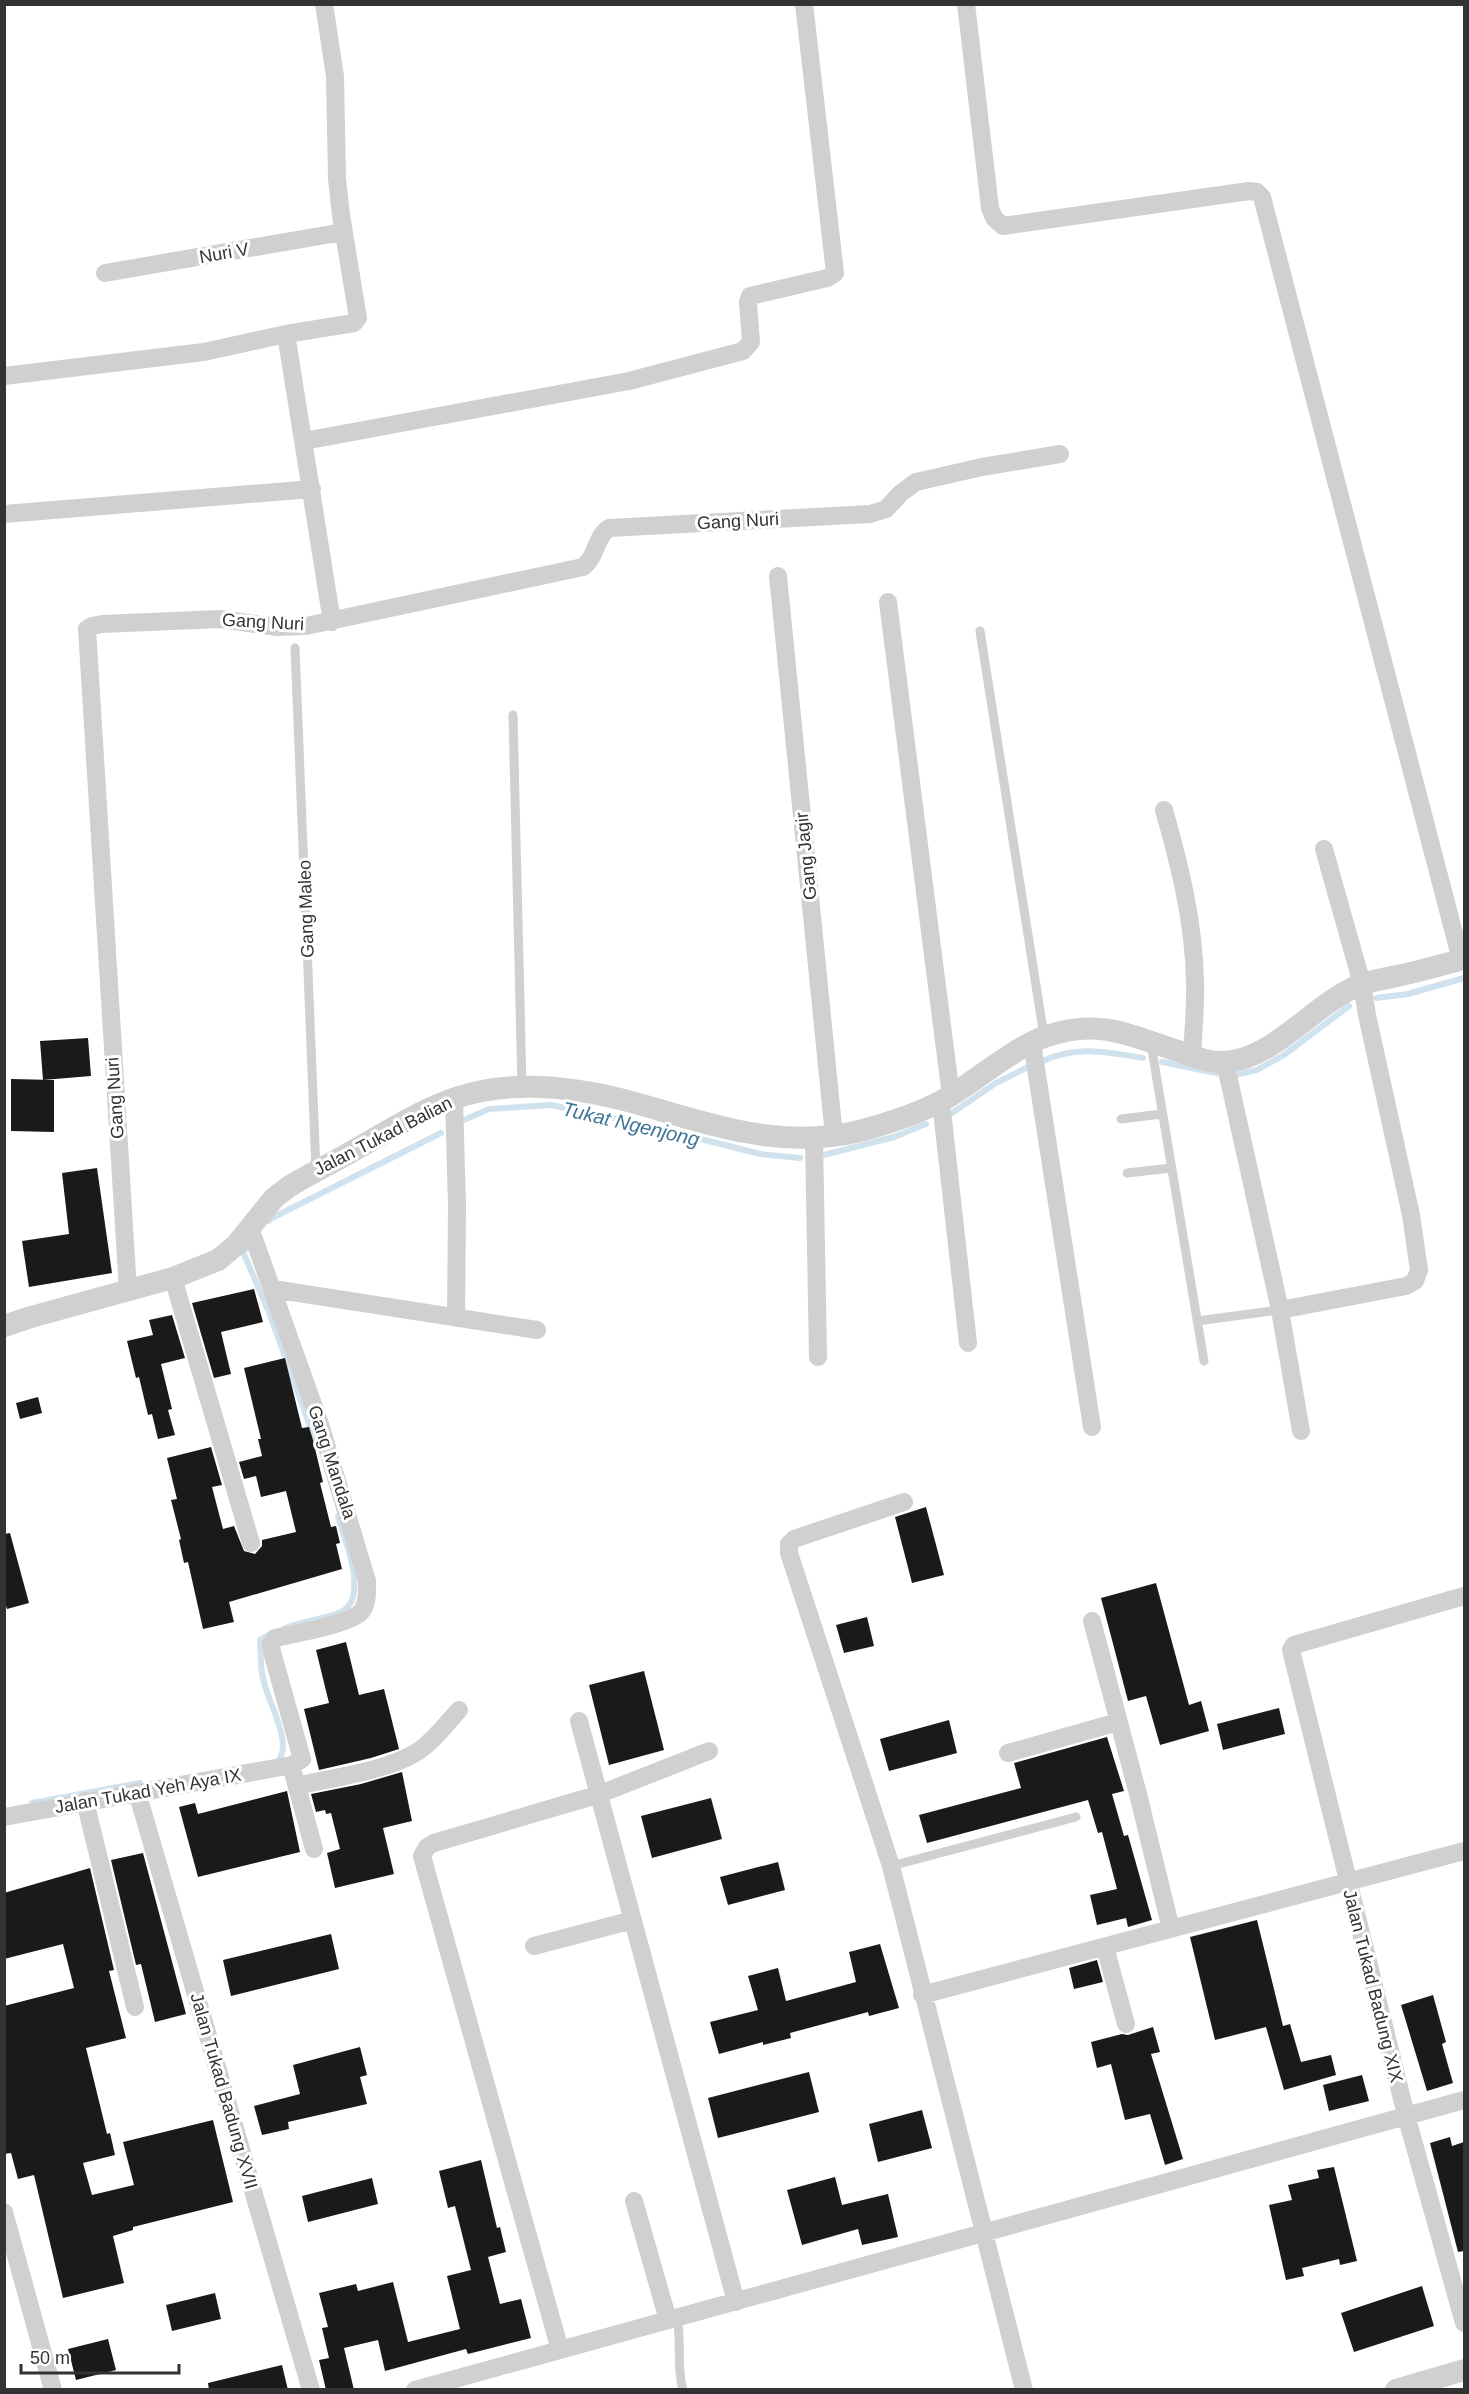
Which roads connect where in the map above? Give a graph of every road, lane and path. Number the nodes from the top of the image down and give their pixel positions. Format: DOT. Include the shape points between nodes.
graph roads {
  1 [pos="324,4"];
  2 [pos="804,4"];
  3 [pos="966,4"];
  4 [pos="343,232"];
  5 [pos="105,273"];
  6 [pos="286,334"];
  7 [pos="4,376"];
  8 [pos="304,441"];
  9 [pos="1060,454"];
  10 [pos="312,489"];
  11 [pos="4,514"];
  12 [pos="778,576"];
  13 [pos="888,602"];
  14 [pos="332,622"];
  15 [pos="980,631"];
  16 [pos="295,648"];
  17 [pos="513,715"];
  18 [pos="1164,810"];
  19 [pos="814,822"];
  20 [pos="1324,849"];
  21 [pos="1463,960"];
  22 [pos="1362,984"];
  23 [pos="1038,1040"];
  24 [pos="1151,1042"];
  25 [pos="1192,1056"];
  26 [pos="1225,1062"];
  27 [pos="522,1086"];
  28 [pos="454,1099"];
  29 [pos="946,1099"];
  30 [pos="1162,1114"];
  31 [pos="1121,1119"];
  32 [pos="831,1136"];
  33 [pos="1171,1168"];
  34 [pos="316,1170"];
  35 [pos="1127,1173"];
  36 [pos="250,1228"];
  37 [pos="173,1278"];
  38 [pos="273,1289"];
  39 [pos="128,1290"];
  40 [pos="1280,1310"];
  41 [pos="456,1318"];
  42 [pos="1197,1321"];
  43 [pos="4,1326"];
  44 [pos="537,1330"];
  45 [pos="969,1344"];
  46 [pos="818,1357"];
  47 [pos="1204,1361"];
  48 [pos="1092,1427"];
  49 [pos="1301,1431"];
  50 [pos="904,1502"];
  51 [pos="252,1543"];
  52 [pos="1464,1596"];
  53 [pos="1092,1621"];
  54 [pos="459,1710"];
  55 [pos="579,1721"];
  56 [pos="1118,1722"];
  57 [pos="709,1751"];
  58 [pos="1008,1753"];
  59 [pos="292,1765"];
  60 [pos="297,1786"];
  61 [pos="137,1792"];
  62 [pos="600,1794"];
  63 [pos="85,1801"];
  64 [pos="4,1817"];
  65 [pos="1076,1817"];
  66 [pos="314,1849"];
  67 [pos="1464,1851"];
  68 [pos="891,1866"];
  69 [pos="1347,1883"];
  70 [pos="633,1920"];
  71 [pos="1171,1929"];
  72 [pos="534,1946"];
  73 [pos="1105,1947"];
  74 [pos="922,1995"];
  75 [pos="135,2007"];
  76 [pos="1126,2024"];
  77 [pos="1464,2100"];
  78 [pos="1406,2115"];
  79 [pos="634,2201"];
  80 [pos="4,2212"];
  81 [pos="983,2234"];
  82 [pos="736,2302"];
  83 [pos="672,2319"];
  84 [pos="1464,2323"];
  85 [pos="560,2349"];
  86 [pos="1464,2370"];
  87 [pos="53,2390"];
  88 [pos="311,2390"];
  89 [pos="415,2390"];
  90 [pos="683,2390"];
  91 [pos="1024,2390"];
  92 [pos="1396,2390"];
  1 -- 4 [label="street" via="335,76 337,179"];
  2 -- 8 [label="street" via="835,273 750,296 751,342 742,351 629,381"];
  3 -- 21 [label="street" via="990,208 1003,226 1248,191 1262,197"];
  4 -- 5 [label="street, Nuri V"];
  4 -- 6 [label="street" via="358,318 341,326"];
  6 -- 7 [label="street" via="204,352"];
  6 -- 8 [label="street"];
  8 -- 10 [label="street"];
  9 -- 14 [label="street, Gang Nuri" via="916,482 886,509 870,514 609,528 583,567"];
  10 -- 11 [label="street"];
  10 -- 14 [label="street"];
  12 -- 32 [label="street, Gang Jagir"];
  13 -- 29 [label="street"];
  14 -- 39 [label="street, Gang Nuri" via="277,627 220,619 161,621 92,626 86,631"];
  15 -- 23 [label="lane"];
  16 -- 34 [label="lane, Gang Maleo"];
  17 -- 27 [label="lane"];
  18 -- 25 [label="street" via="1182,873 1190,923 1195,982"];
  19 -- 32 [label="street, Gang Jagir"];
  20 -- 22 [label="street"];
  21 -- 22 [label="street, Jalan Tukad Balian"];
  22 -- 26 [label="street, Jalan Tukad Balian" via="1325,1004 1282,1039 1244,1058"];
  22 -- 40 [label="street" via="1411,1215 1418,1276 1406,1286"];
  23 -- 24 [label="street, Jalan Tukad Balian" via="1093,1027 1122,1031"];
  23 -- 29 [label="street, Jalan Tukad Balian"];
  23 -- 48 [label="street"];
  24 -- 25 [label="street, Jalan Tukad Balian"];
  24 -- 30 [label="lane"];
  25 -- 26 [label="street, Jalan Tukad Balian"];
  26 -- 40 [label="street"];
  27 -- 28 [label="street, Jalan Tukad Balian"];
  27 -- 32 [label="street, Jalan Tukad Balian" via="604,1095 732,1131 763,1136"];
  28 -- 34 [label="street, Jalan Tukad Balian"];
  28 -- 41 [label="street"];
  29 -- 32 [label="street, Jalan Tukad Balian" via="895,1119"];
  29 -- 45 [label="street"];
  30 -- 31 [label="lane"];
  30 -- 33 [label="lane"];
  32 -- 46 [label="street"];
  33 -- 35 [label="lane"];
  33 -- 42 [label="lane"];
  34 -- 36 [label="street, Jalan Tukad Balian" via="274,1198"];
  36 -- 37 [label="street, Jalan Tukad Balian" via="218,1260"];
  36 -- 38 [label="street, Gang Mandala"];
  37 -- 39 [label="street, Jalan Tukad Balian"];
  37 -- 51 [label="street"];
  38 -- 41 [label="street"];
  38 -- 59 [label="street, Gang Mandala" via="363,1561 367,1589 366,1603 359,1615 275,1638 271,1644 302,1756 300,1762"];
  39 -- 43 [label="street, Jalan Tukad Balian"];
  40 -- 42 [label="lane"];
  40 -- 49 [label="street"];
  41 -- 44 [label="street"];
  42 -- 47 [label="lane"];
  50 -- 68 [label="street" via="789,1544"];
  52 -- 69 [label="street, Jalan Tukad Badung XIX" via="1291,1648"];
  53 -- 56 [label="street"];
  54 -- 60 [label="street" via="418,1751 404,1758"];
  55 -- 62 [label="street"];
  56 -- 58 [label="street"];
  56 -- 71 [label="street"];
  57 -- 62 [label="street"];
  59 -- 60 [label="street"];
  59 -- 61 [label="street, Jalan Tukad Yeh Aya IX"];
  60 -- 66 [label="street"];
  61 -- 63 [label="street, Jalan Tukad Yeh Aya IX"];
  61 -- 88 [label="street, Jalan Tukad Badung XVII"];
  62 -- 70 [label="street"];
  62 -- 85 [label="street" via="434,1843 427,1846 422,1856"];
  63 -- 64 [label="street, Jalan Tukad Yeh Aya IX"];
  63 -- 75 [label="street"];
  65 -- 68 [label="lane"];
  67 -- 69 [label="street"];
  68 -- 74 [label="street"];
  69 -- 71 [label="street"];
  69 -- 78 [label="street, Jalan Tukad Badung XIX"];
  70 -- 72 [label="street"];
  70 -- 82 [label="street"];
  71 -- 73 [label="street"];
  73 -- 74 [label="street"];
  73 -- 76 [label="street"];
  74 -- 81 [label="street"];
  77 -- 78 [label="street"];
  78 -- 81 [label="street"];
  78 -- 84 [label="street, Jalan Tukad Badung XIX"];
  79 -- 83 [label="street"];
  80 -- 87 [label="street"];
  81 -- 82 [label="street"];
  81 -- 91 [label="street"];
  82 -- 83 [label="street"];
  83 -- 85 [label="street"];
  83 -- 90 [label="lane" via="680,2334"];
  85 -- 89 [label="street"];
  86 -- 92 [label="street"];
}
